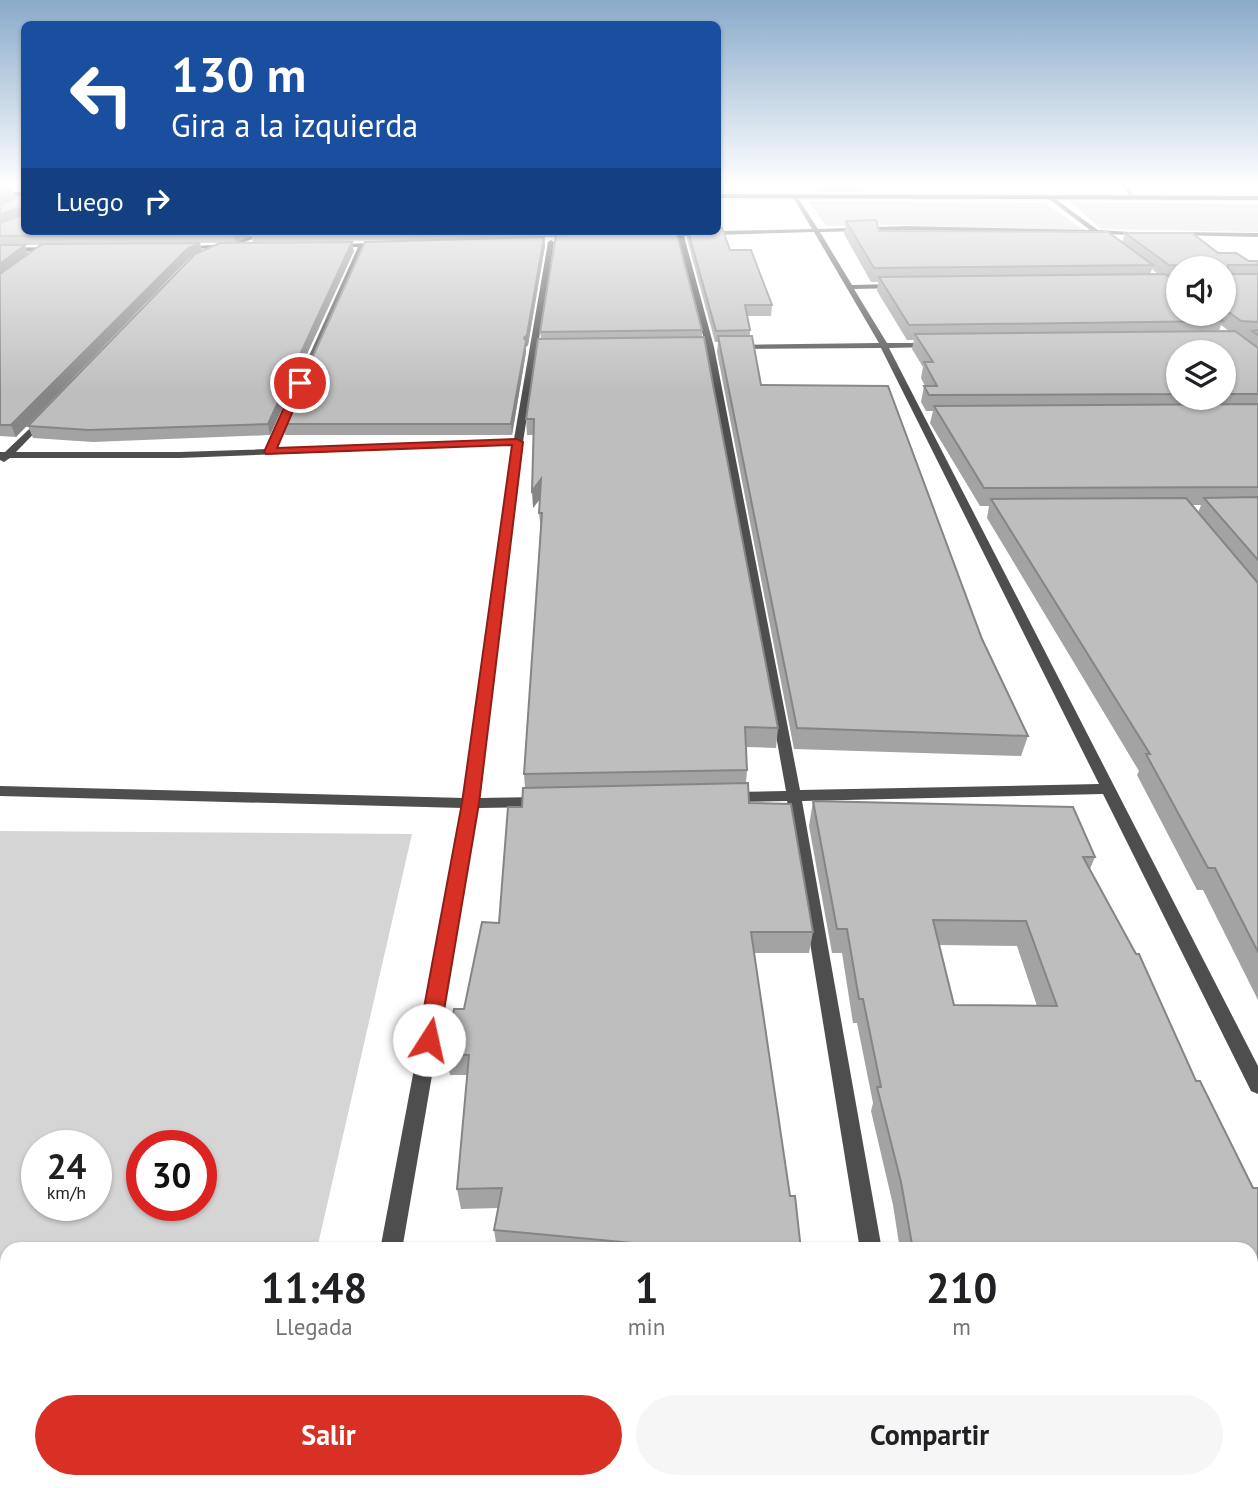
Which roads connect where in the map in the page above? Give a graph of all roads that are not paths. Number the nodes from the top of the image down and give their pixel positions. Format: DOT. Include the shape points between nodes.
graph roads {
  1 [pos="36,254"];
  2 [pos="206,254"];
  3 [pos="358,254"];
  4 [pos="549,254"];
  5 [pos="684,254"];
  6 [pos="832,254"];
  7 [pos="201,256"];
  8 [pos="32,257"];
  9 [pos="852,286"];
  10 [pos="906,286"];
  11 [pos="884,345"];
  12 [pos="939,345"];
  13 [pos="703,347"];
  14 [pos="531,349"];
  15 [pos="545,349"];
  16 [pos="55,407"];
  17 [pos="517,442"];
  18 [pos="270,452"];
  19 [pos="4,456"];
  20 [pos="0,463"];
  21 [pos="1108,789"];
  22 [pos="0,791"];
  23 [pos="794,796"];
  24 [pos="713,797"];
  25 [pos="552,801"];
  26 [pos="471,803"];
  27 [pos="1256,1079"];
  28 [pos="392,1242"];
  29 [pos="870,1242"];
  1 -- 8 [label="street"];
  2 -- 7 [label="street"];
  3 -- 18 [label="street"];
  4 -- 14 [label="street"];
  5 -- 13 [label="street"];
  6 -- 9 [label="street"];
  9 -- 10 [label="street"];
  9 -- 11 [label="street"];
  11 -- 12 [label="street"];
  11 -- 13 [label="street"];
  11 -- 21 [label="street" via="975,512"];
  13 -- 23 [label="street"];
  14 -- 15 [label="street"];
  14 -- 17 [label="street"];
  16 -- 19 [label="street"];
  17 -- 18 [label="street"];
  17 -- 26 [label="street"];
  18 -- 19 [label="street"];
  19 -- 20 [label="street"];
  21 -- 23 [label="street"];
  21 -- 27 [label="street"];
  22 -- 26 [label="street"];
  23 -- 24 [label="street"];
  23 -- 29 [label="street"];
  25 -- 26 [label="street"];
  26 -- 28 [label="street"];
}
